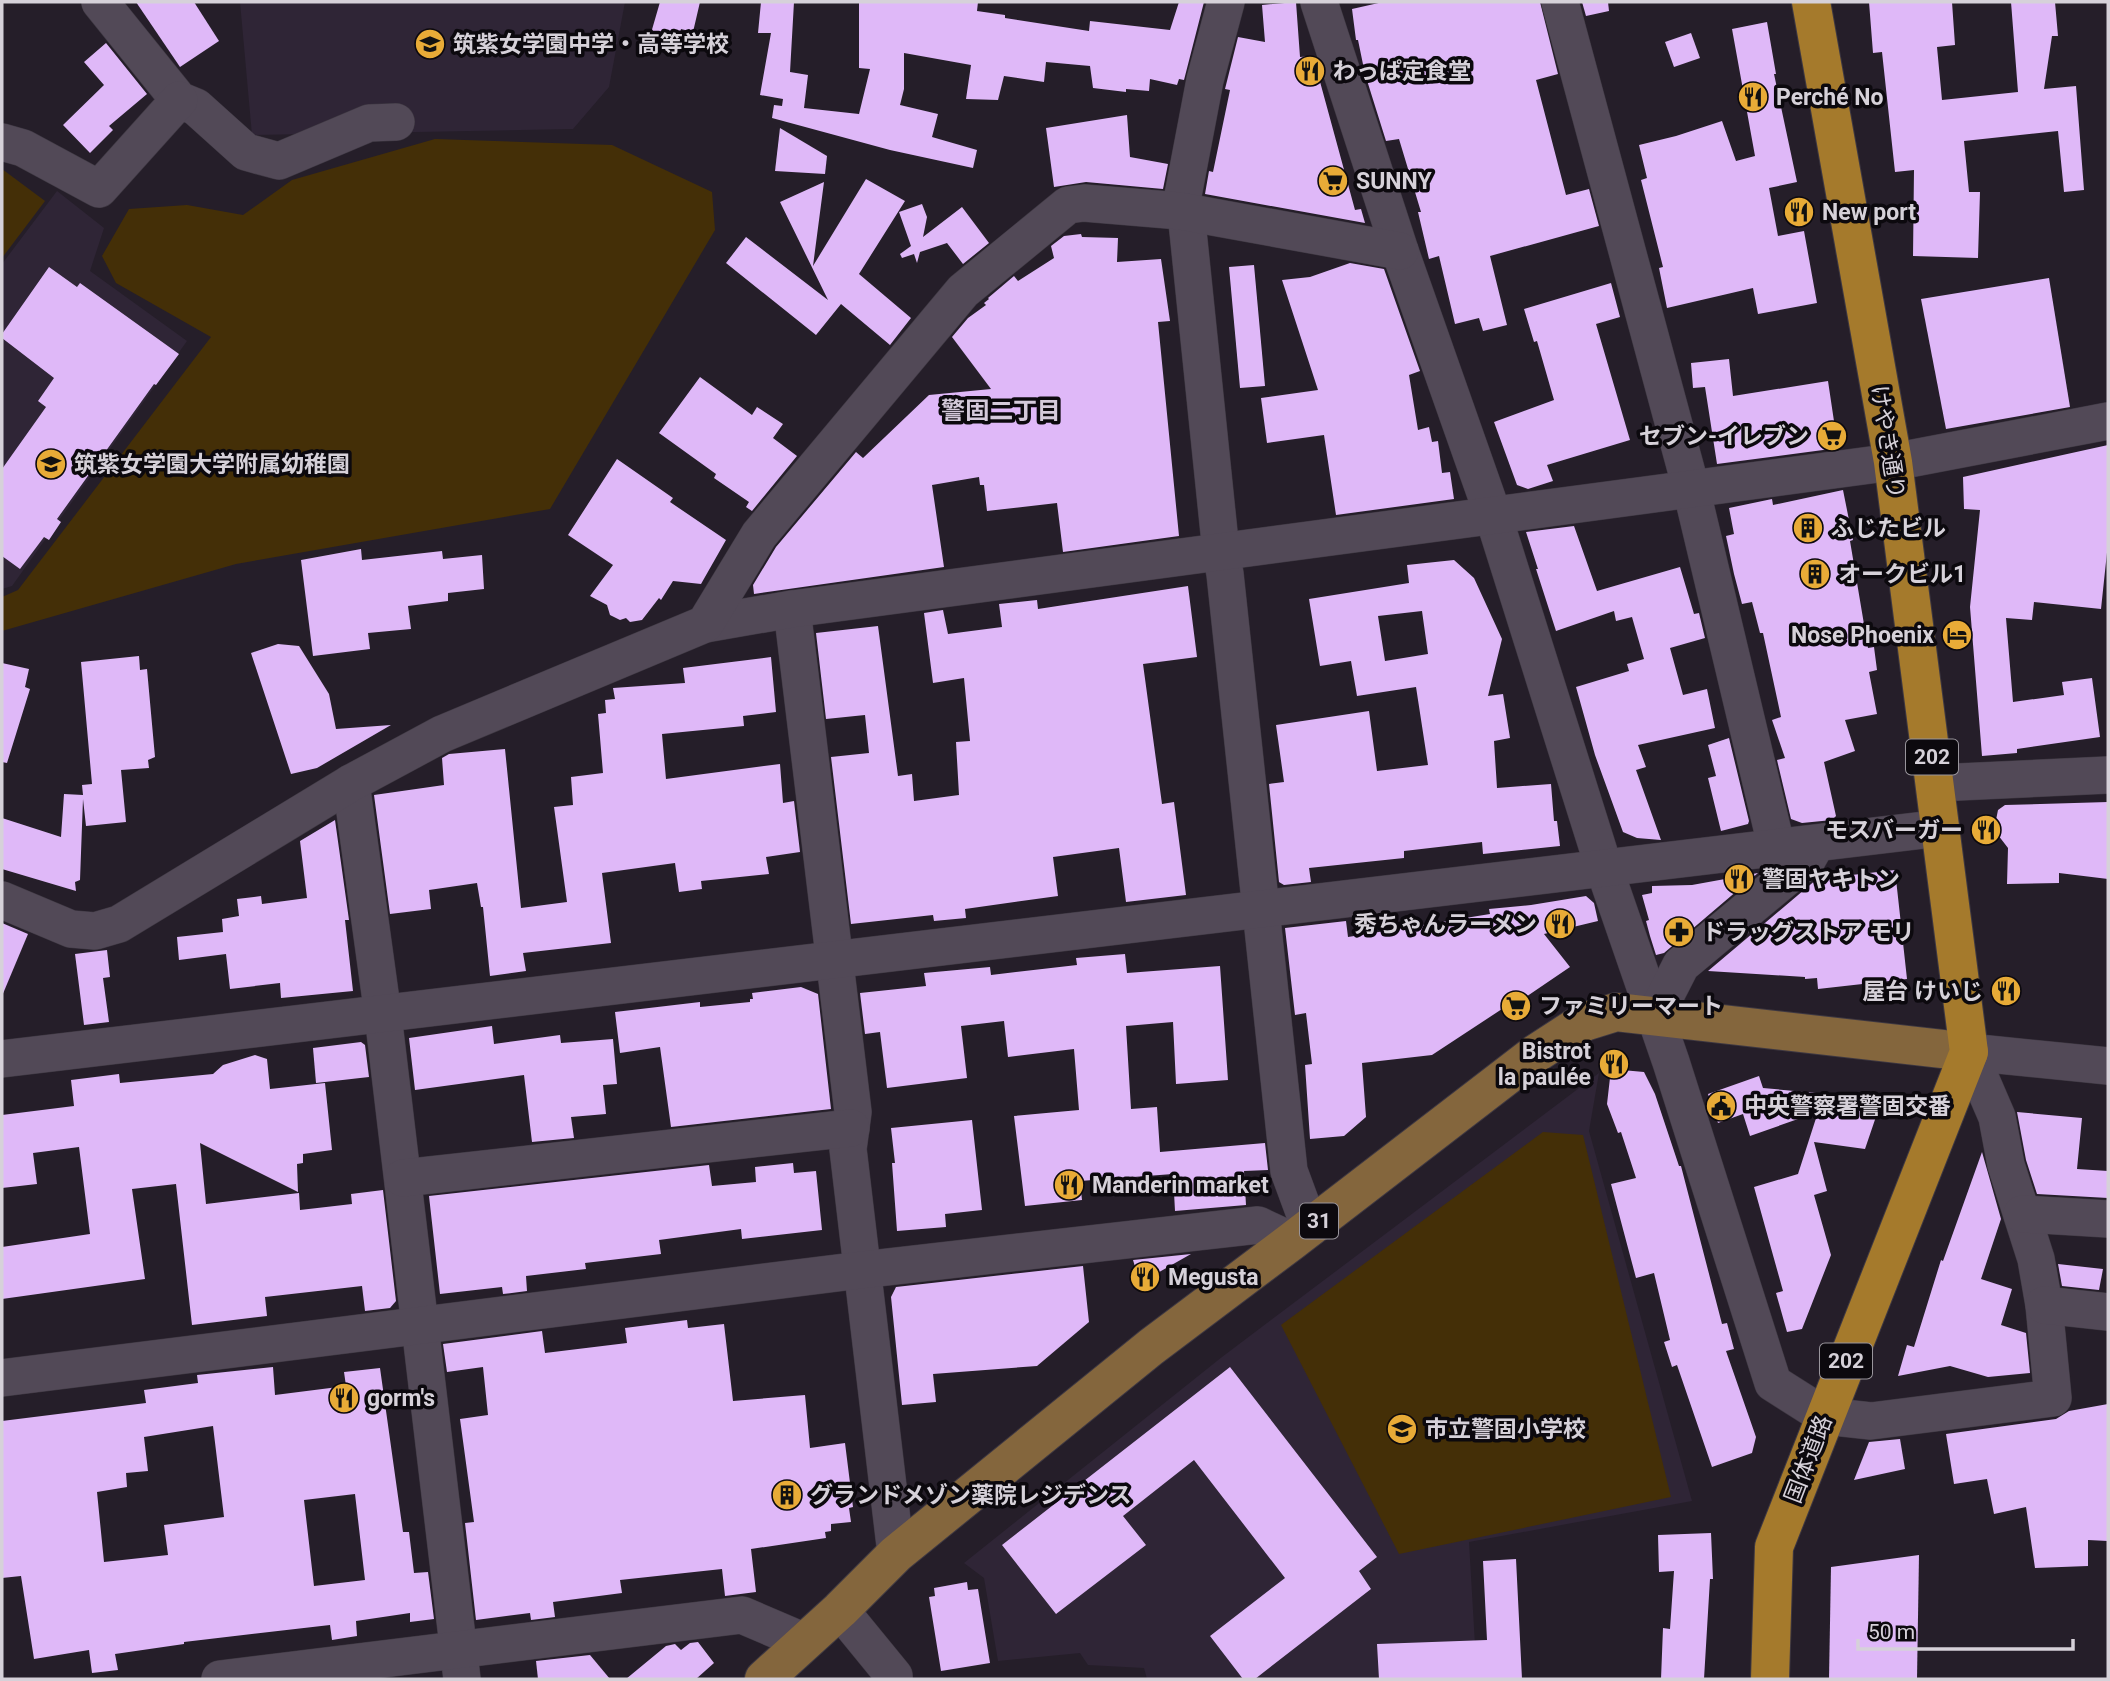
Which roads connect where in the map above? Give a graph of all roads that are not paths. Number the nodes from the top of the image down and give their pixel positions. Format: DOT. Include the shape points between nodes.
graph roads {
  1 [pos="100,2"];
  2 [pos="1226,2"];
  3 [pos="1321,2"];
  4 [pos="1560,2"];
  5 [pos="1811,2"];
  6 [pos="179,100"];
  7 [pos="396,122"];
  8 [pos="2,142"];
  9 [pos="1183,212"];
  10 [pos="1400,251"];
  11 [pos="2108,421"];
  12 [pos="1893,462"];
  13 [pos="1691,488"];
  14 [pos="1493,515"];
  15 [pos="1221,552"];
  16 [pos="792,608"];
  17 [pos="705,624"];
  18 [pos="2108,775"];
  19 [pos="351,783"];
  20 [pos="1936,783"];
  21 [pos="1941,828"];
  22 [pos="1816,844"];
  23 [pos="1777,849"];
  24 [pos="1604,868"];
  25 [pos="2,900"];
  26 [pos="1261,908"];
  27 [pos="836,958"];
  28 [pos="383,1016"];
  29 [pos="1656,1016"];
  30 [pos="1969,1052"];
  31 [pos="2,1059"];
  32 [pos="2108,1066"];
  33 [pos="851,1128"];
  34 [pos="403,1178"];
  35 [pos="2022,1214"];
  36 [pos="2108,1219"];
  37 [pos="1301,1235"];
  38 [pos="861,1270"];
  39 [pos="2044,1305"];
  40 [pos="2108,1312"];
  41 [pos="420,1324"];
  42 [pos="2,1378"];
  43 [pos="1825,1416"];
  44 [pos="896,1554"];
  45 [pos="840,1610"];
  46 [pos="805,1642"];
  47 [pos="460,1664"];
  48 [pos="220,1679"];
  49 [pos="764,1679"];
  50 [pos="894,1679"];
  51 [pos="1770,1679"];
  1 -- 6 [label="street"];
  2 -- 9 [label="street" via="1205,80"];
  3 -- 10 [label="street"];
  4 -- 13 [label="street"];
  5 -- 12 [label="highway, けやき通り / 202"];
  6 -- 7 [label="street" via="196,107 246,152 279,162 369,123"];
  6 -- 8 [label="street" via="99,189 23,148"];
  9 -- 10 [label="street"];
  9 -- 15 [label="street"];
  9 -- 17 [label="street" via="1068,205 963,291 759,535"];
  10 -- 14 [label="street"];
  11 -- 12 [label="street"];
  12 -- 13 [label="street"];
  12 -- 20 [label="highway, けやき通り / 202"];
  13 -- 14 [label="street"];
  13 -- 23 [label="street"];
  14 -- 15 [label="street"];
  14 -- 24 [label="street"];
  15 -- 16 [label="street"];
  15 -- 26 [label="street"];
  16 -- 17 [label="street"];
  16 -- 27 [label="street"];
  17 -- 19 [label="street" via="442,734"];
  18 -- 20 [label="street"];
  19 -- 25 [label="street" via="119,925 95,931 71,929"];
  19 -- 28 [label="street"];
  20 -- 21 [label="highway, けやき通り / 202"];
  21 -- 22 [label="street"];
  21 -- 30 [label="highway, けやき通り / 202"];
  22 -- 23 [label="street"];
  22 -- 29 [label="street" via="1807,860 1681,965"];
  23 -- 24 [label="street"];
  24 -- 26 [label="street"];
  24 -- 29 [label="street"];
  26 -- 27 [label="street"];
  26 -- 37 [label="street" via="1289,1171"];
  27 -- 28 [label="street"];
  27 -- 33 [label="street"];
  28 -- 31 [label="street"];
  28 -- 34 [label="street"];
  29 -- 30 [label="main road, 31"];
  29 -- 37 [label="main road, 31" via="1616,1012 1584,1022 1535,1054"];
  29 -- 43 [label="street" via="1773,1383"];
  30 -- 32 [label="street"];
  30 -- 35 [label="street" via="1997,1117"];
  30 -- 43 [label="highway, 国体道路 / 202"];
  33 -- 34 [label="street"];
  33 -- 38 [label="street" via="848,1149"];
  34 -- 41 [label="street"];
  35 -- 36 [label="street"];
  35 -- 39 [label="street"];
  37 -- 38 [label="street" via="1258,1225"];
  37 -- 44 [label="main road, 31" via="1151,1347"];
  38 -- 41 [label="street"];
  38 -- 44 [label="street"];
  39 -- 40 [label="street"];
  39 -- 43 [label="street" via="2053,1398 1871,1421"];
  41 -- 42 [label="street"];
  41 -- 47 [label="street"];
  43 -- 51 [label="highway, 国体道路 / 202" via="1774,1547"];
  44 -- 45 [label="main road, 31"];
  45 -- 46 [label="main road, 31"];
  45 -- 50 [label="street"];
  46 -- 47 [label="street" via="742,1615"];
  46 -- 49 [label="main road, 31"];
  47 -- 48 [label="street"];
}
